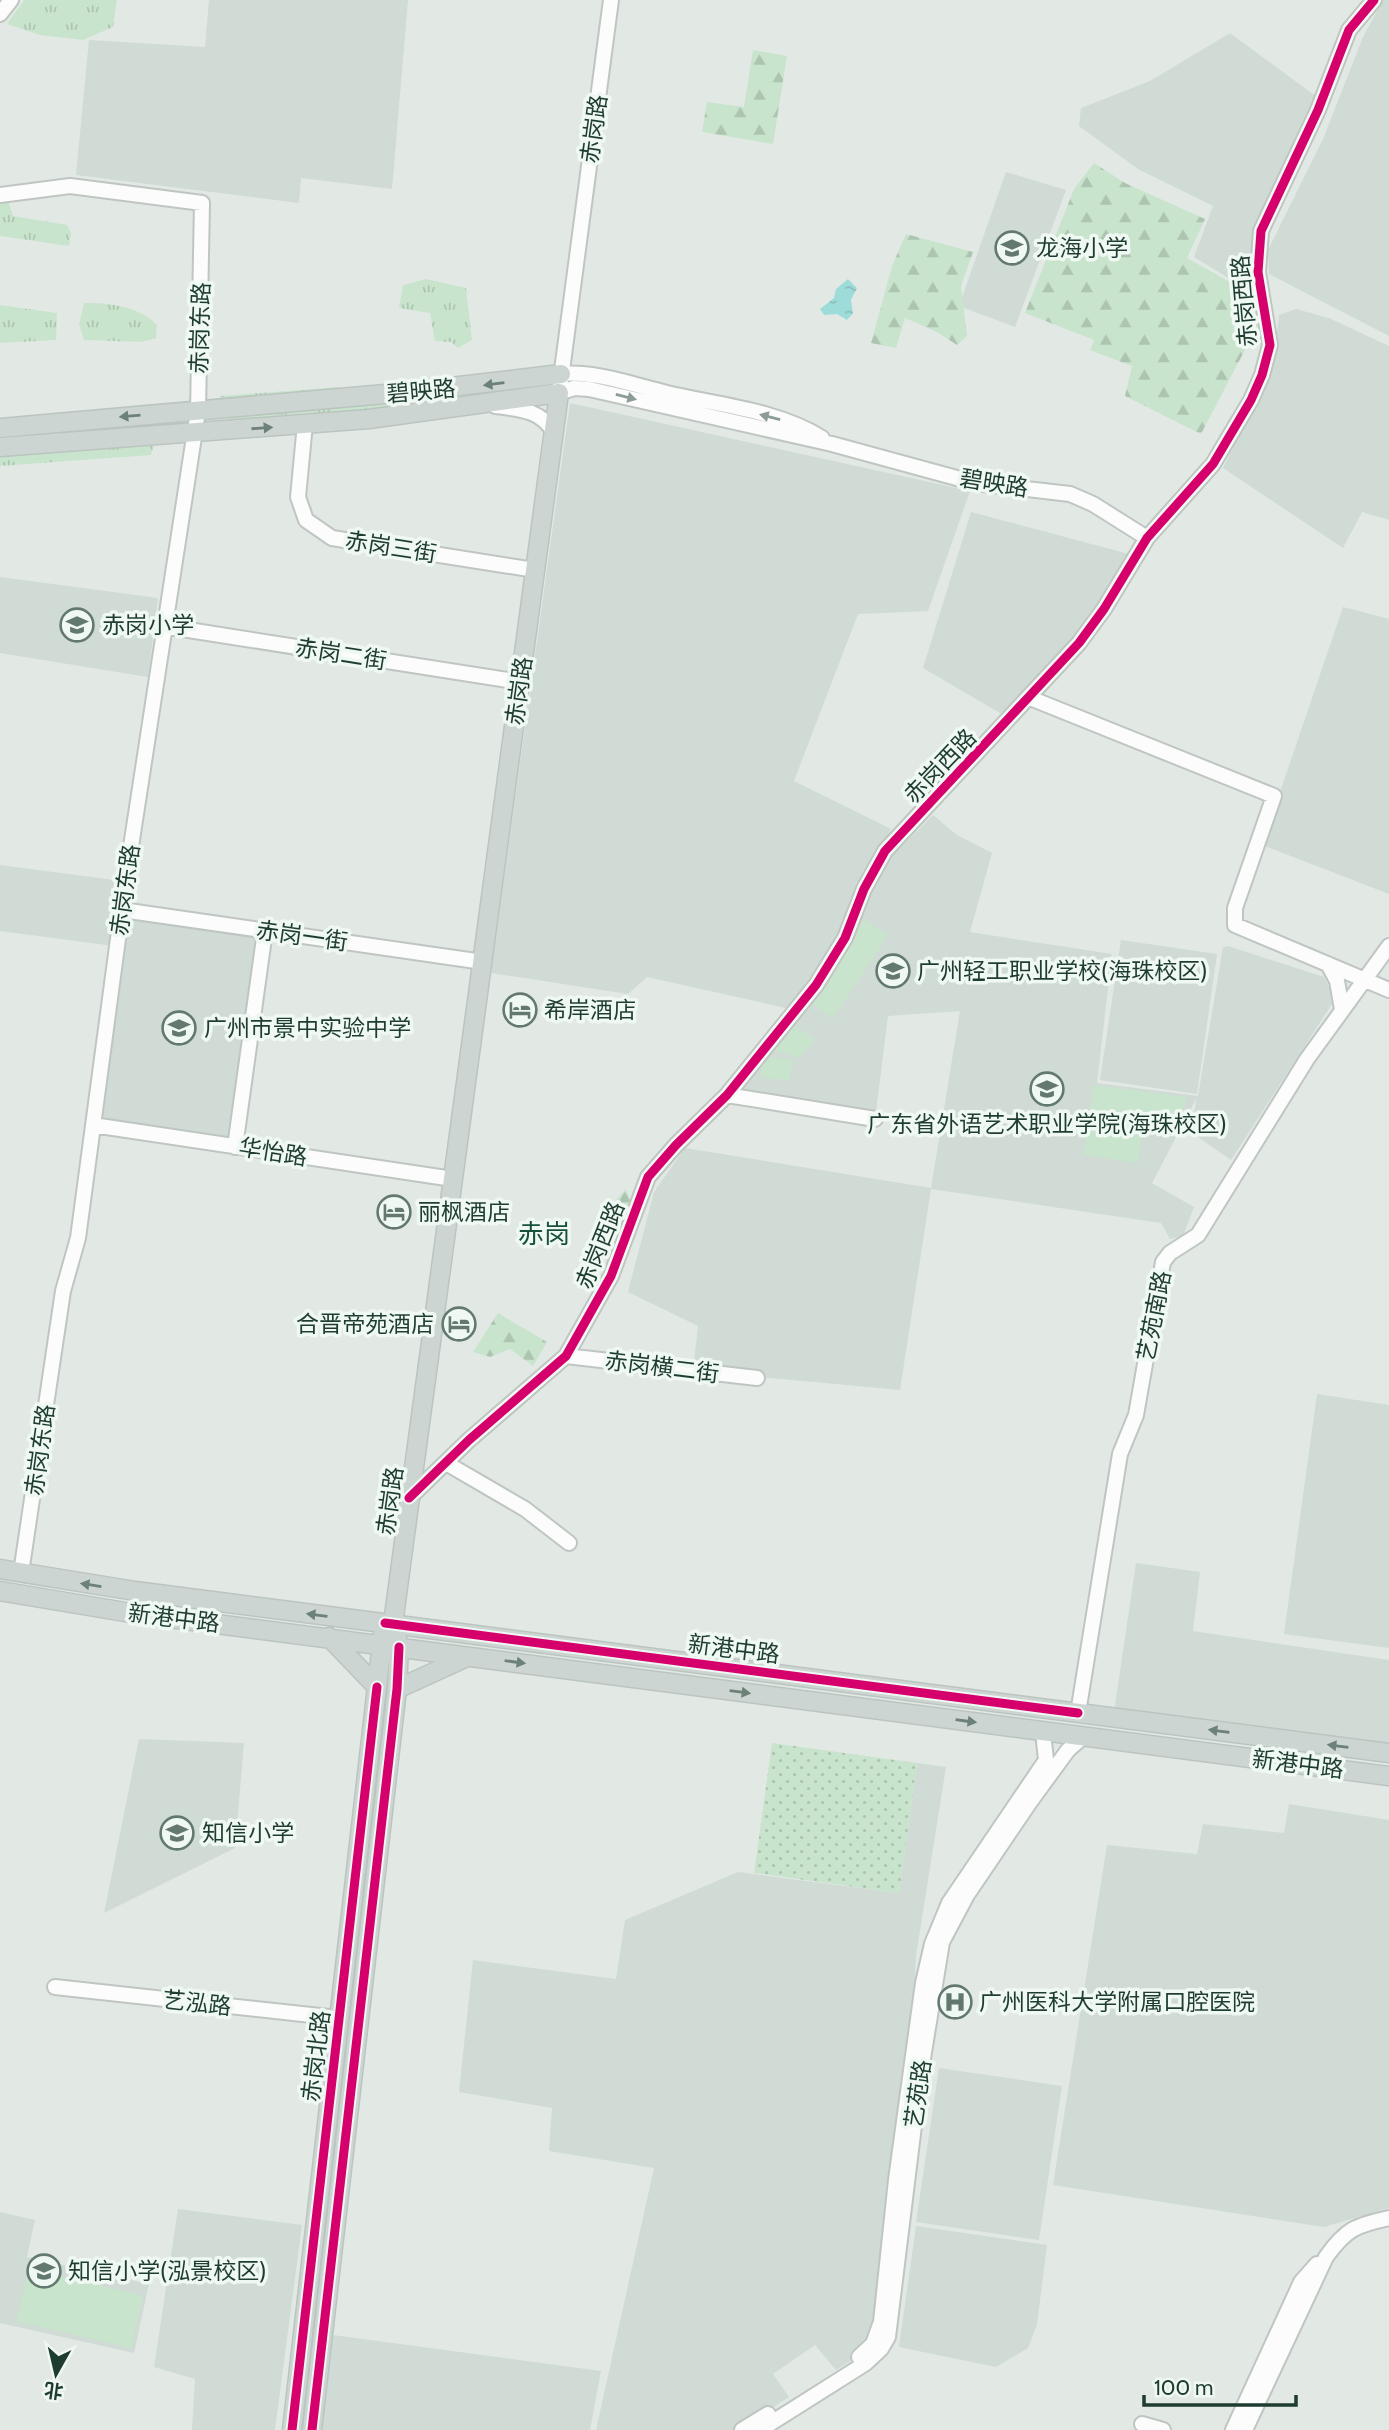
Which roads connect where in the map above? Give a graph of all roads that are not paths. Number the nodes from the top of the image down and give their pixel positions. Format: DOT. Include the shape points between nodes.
graph roads {
  1 [pos="11,0"];
  2 [pos="611,0"];
  3 [pos="1374,0"];
  4 [pos="0,14"];
  5 [pos="0,195"];
  6 [pos="561,374"];
  7 [pos="559,393"];
  8 [pos="480,404"];
  9 [pos="198,411"];
  10 [pos="305,424"];
  11 [pos="0,428"];
  12 [pos="194,433"];
  13 [pos="554,433"];
  14 [pos="832,444"];
  15 [pos="0,447"];
  16 [pos="1147,537"];
  17 [pos="535,570"];
  18 [pos="163,626"];
  19 [pos="520,682"];
  20 [pos="1030,698"];
  21 [pos="122,910"];
  22 [pos="265,931"];
  23 [pos="1389,946"];
  24 [pos="482,962"];
  25 [pos="1328,964"];
  26 [pos="1363,978"];
  27 [pos="1389,990"];
  28 [pos="1342,1009"];
  29 [pos="727,1095"];
  30 [pos="875,1119"];
  31 [pos="93,1125"];
  32 [pos="234,1147"];
  33 [pos="453,1179"];
  34 [pos="566,1356"];
  35 [pos="757,1378"];
  36 [pos="425,1382"];
  37 [pos="446,1463"];
  38 [pos="409,1497"];
  39 [pos="569,1543"];
  40 [pos="0,1569"];
  41 [pos="21,1573"];
  42 [pos="0,1591"];
  43 [pos="18,1595"];
  44 [pos="389,1624"];
  45 [pos="328,1637"];
  46 [pos="390,1645"];
  47 [pos="468,1656"];
  48 [pos="377,1687"];
  49 [pos="397,1689"];
  50 [pos="1078,1713"];
  51 [pos="1043,1732"];
  52 [pos="1083,1737"];
  53 [pos="1389,1753"];
  54 [pos="1389,1776"];
  55 [pos="55,1987"];
  56 [pos="339,2018"];
  57 [pos="1389,2218"];
  58 [pos="1326,2257"];
  59 [pos="1144,2428"];
  60 [pos="292,2430"];
  61 [pos="312,2430"];
  62 [pos="742,2430"];
  63 [pos="760,2430"];
  64 [pos="1163,2430"];
  65 [pos="1233,2430"];
  66 [pos="1245,2430"];
  1 -- 4 [label="street"];
  2 -- 6 [label="street, 赤岗路"];
  3 -- 16 [label="street, 赤岗西路" via="1349,30 1318,110 1261,231 1258,272 1270,345 1262,375 1213,464"];
  5 -- 9 [label="street, 赤岗东路" via="70,186 202,203"];
  6 -- 7 [label="street, 赤岗路"];
  6 -- 9 [label="main road, 碧映路, one-way"];
  14 -- 6 [label="street, 碧映路, one-way" via="780,419 601,377"];
  7 -- 8 [label="main road, 碧映路"];
  7 -- 13 [label="main road, 赤岗路"];
  7 -- 14 [label="street, 碧映路, one-way" via="574,388 600,391"];
  8 -- 10 [label="main road, 碧映路"];
  8 -- 13 [label="street" via="532,413 548,422"];
  9 -- 11 [label="main road, 碧映路, one-way"];
  9 -- 12 [label="street, 赤岗东路"];
  12 -- 10 [label="main road, 碧映路, one-way"];
  10 -- 17 [label="street, 赤岗三街" via="298,497 306,520 332,538"];
  12 -- 15 [label="main road, 碧映路"];
  12 -- 18 [label="street, 赤岗东路"];
  13 -- 17 [label="main road, 赤岗路"];
  14 -- 16 [label="street, 碧映路" via="975,483 1070,494"];
  16 -- 20 [label="street, 赤岗西路" via="1104,610"];
  17 -- 19 [label="main road, 赤岗路"];
  18 -- 19 [label="street, 赤岗二街"];
  18 -- 21 [label="street, 赤岗东路"];
  19 -- 24 [label="main road, 赤岗路"];
  20 -- 25 [label="street" via="1274,796 1234,920 1238,928"];
  20 -- 29 [label="street, 赤岗西路" via="885,851 823,975"];
  21 -- 22 [label="street, 赤岗一街"];
  21 -- 31 [label="street, 赤岗东路"];
  22 -- 24 [label="street, 赤岗一街"];
  22 -- 32 [label="street"];
  23 -- 26 [label="street, 艺苑南路"];
  24 -- 33 [label="main road, 赤岗路"];
  25 -- 26 [label="street"];
  25 -- 28 [label="street"];
  26 -- 27 [label="street"];
  26 -- 28 [label="street, 艺苑南路"];
  28 -- 50 [label="street, 艺苑南路" via="1198,1235 1170,1252 1163,1262 1136,1415 1120,1454"];
  29 -- 30 [label="street"];
  29 -- 34 [label="street, 赤岗西路" via="648,1177 615,1268"];
  31 -- 32 [label="street, 华怡路"];
  31 -- 41 [label="street, 赤岗东路"];
  32 -- 33 [label="street, 华怡路"];
  33 -- 36 [label="main road, 赤岗路"];
  34 -- 35 [label="street, 赤岗横二街"];
  34 -- 37 [label="street, 赤岗西路"];
  36 -- 38 [label="main road, 赤岗路"];
  36 -- 44 [label="main road, 赤岗路" via="414,1426"];
  37 -- 38 [label="street, 赤岗西路"];
  37 -- 39 [label="street" via="525,1508"];
  38 -- 44 [label="main road, 赤岗路"];
  40 -- 41 [label="main road, 新港中路"];
  41 -- 43 [label="main road"];
  44 -- 41 [label="main road, 新港中路, one-way"];
  42 -- 43 [label="main road, 新港中路"];
  43 -- 45 [label="main road, 新港中路"];
  44 -- 46 [label="main road, 赤岗路"];
  44 -- 50 [label="main road, 新港中路"];
  45 -- 46 [label="main road, 新港中路"];
  45 -- 48 [label="main road"];
  46 -- 47 [label="main road, 新港中路"];
  46 -- 48 [label="main road, 赤岗北路"];
  46 -- 49 [label="main road, 赤岗北路"];
  47 -- 49 [label="main road"];
  47 -- 51 [label="main road, 新港中路, one-way"];
  48 -- 56 [label="main road, 赤岗北路"];
  49 -- 61 [label="main road, 赤岗北路"];
  53 -- 50 [label="main road, 新港中路, one-way"];
  51 -- 52 [label="main road, 新港中路"];
  51 -- 62 [label="street, 艺苑路" via="1046,1760 949,1903 928,1958 877,2336 855,2360"];
  52 -- 54 [label="main road, 新港中路"];
  52 -- 63 [label="street, 艺苑路" via="1030,1802 967,1895 942,1942 920,2077 888,2337 866,2363"];
  55 -- 56 [label="street, 艺泓路"];
  56 -- 60 [label="main road, 赤岗北路"];
  57 -- 58 [label="street" via="1353,2228"];
  58 -- 65 [label="street" via="1301,2282"];
  58 -- 66 [label="street"];
  59 -- 64 [label="street"];
}
